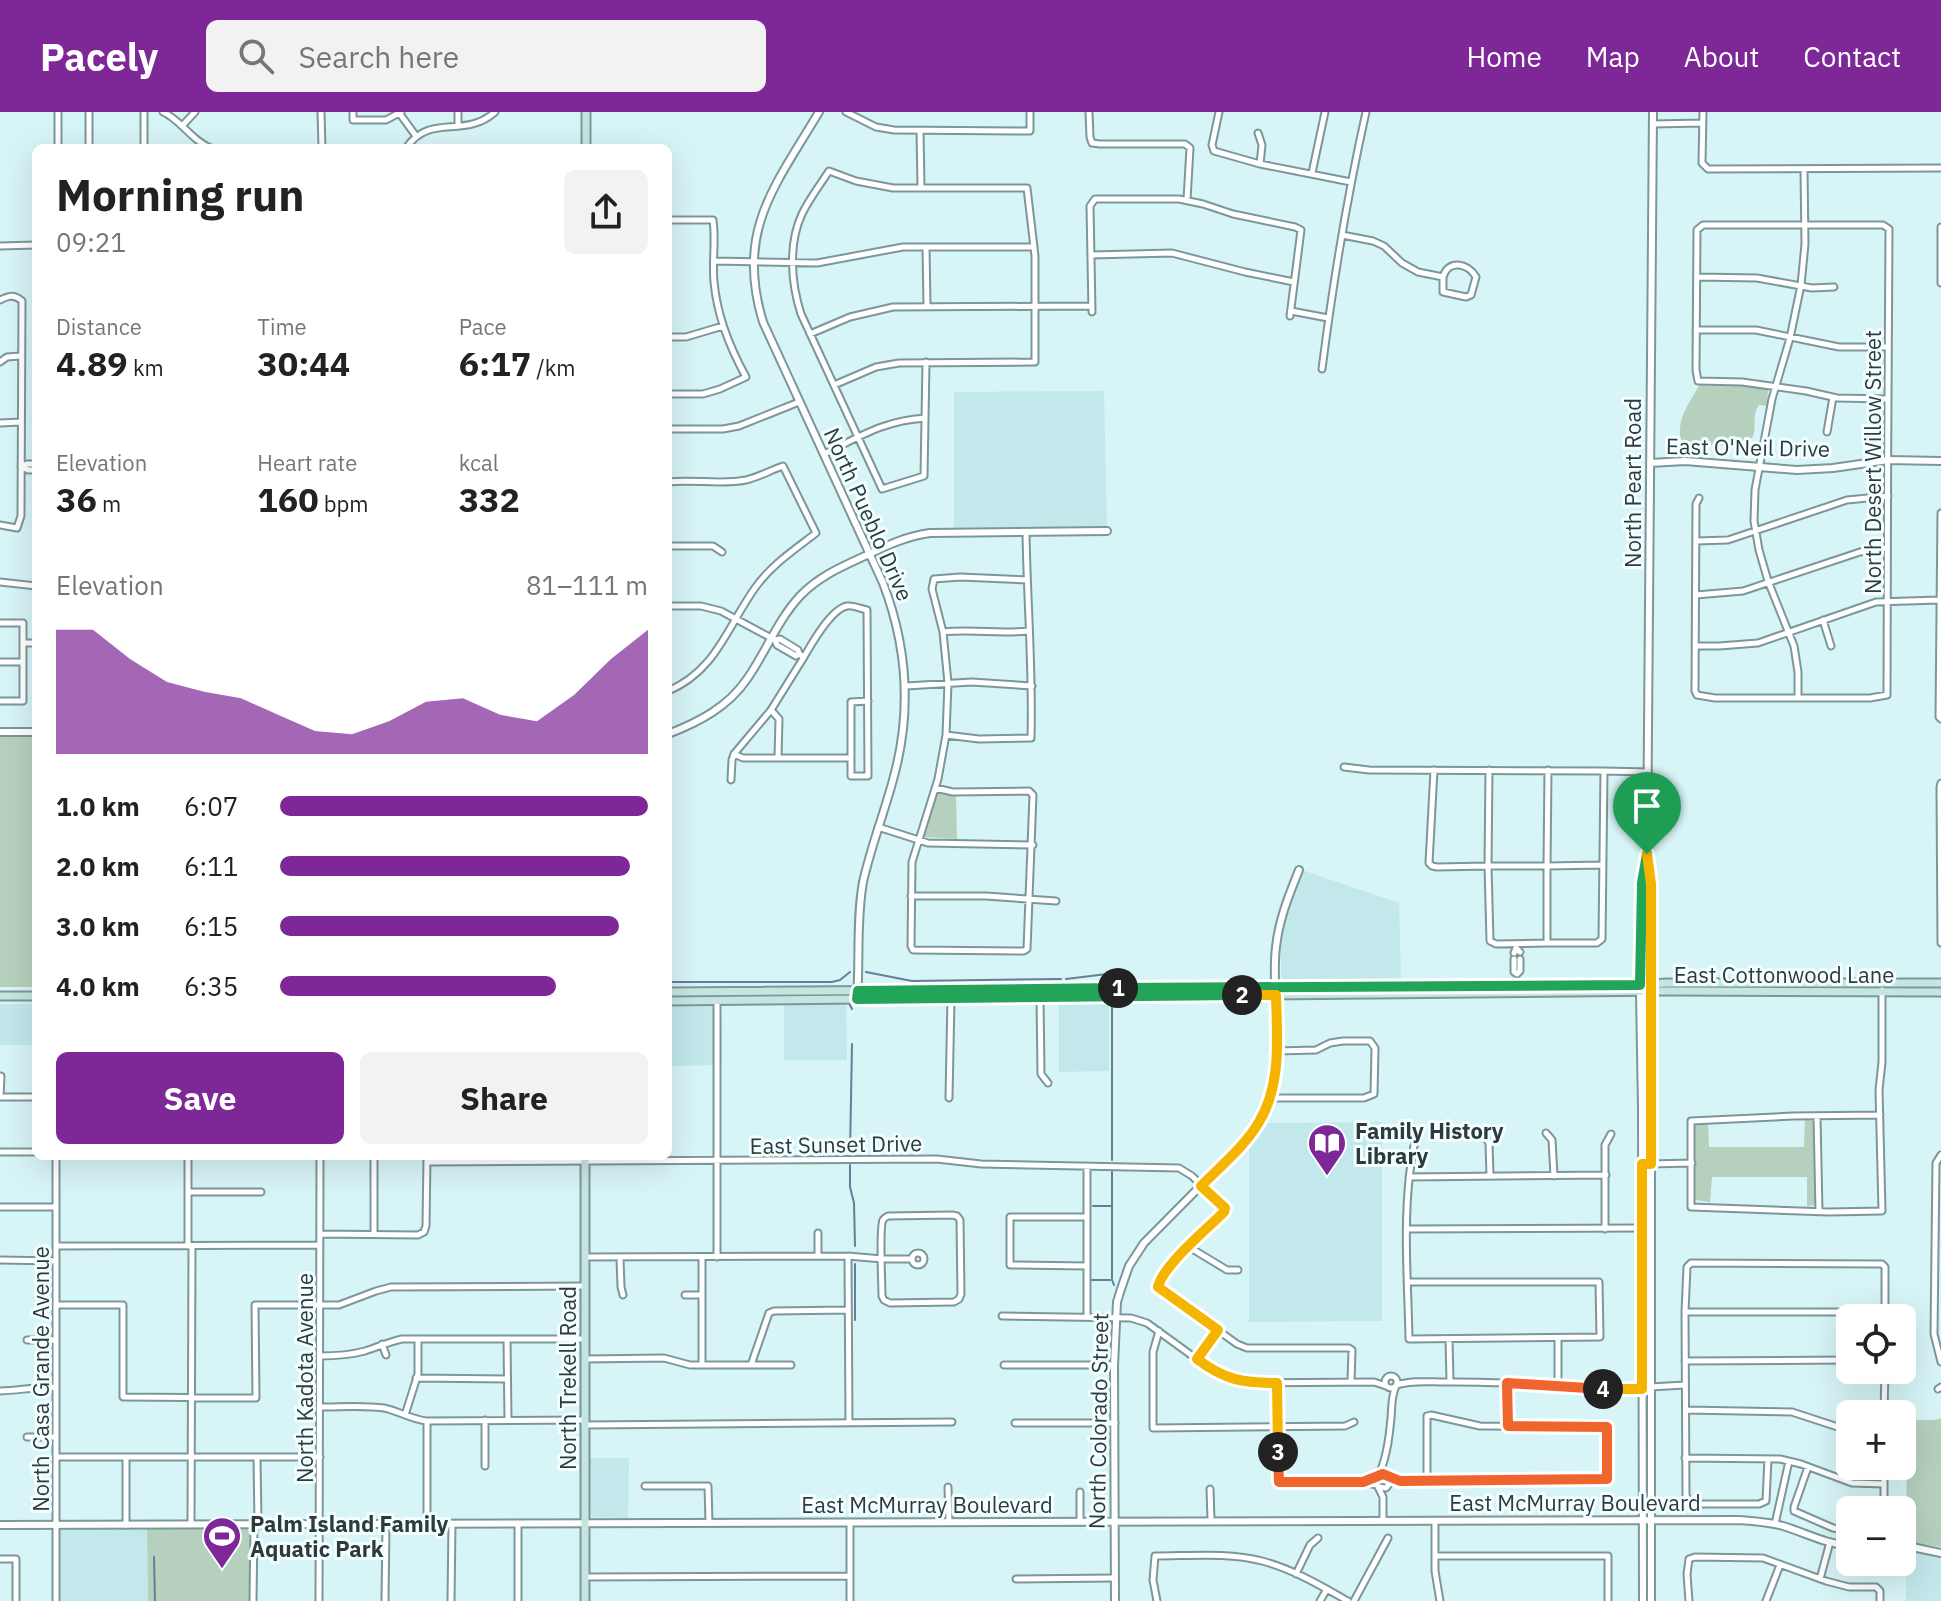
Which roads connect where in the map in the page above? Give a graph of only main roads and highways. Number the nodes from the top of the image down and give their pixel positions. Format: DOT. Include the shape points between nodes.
graph roads {
  1 [pos="586,112"];
  2 [pos="586,144"];
  3 [pos="1941,983"];
  4 [pos="1882,987"];
  5 [pos="1640,989"];
  6 [pos="1276,991"];
  7 [pos="1941,992"];
  8 [pos="672,993"];
  9 [pos="858,995"];
  10 [pos="0,996"];
  11 [pos="32,996"];
  12 [pos="683,997"];
  13 [pos="672,1000"];
  14 [pos="585,1160"];
  15 [pos="585,1601"];
  1 -- 2 [label="main road"];
  3 -- 4 [label="main road, East Cottonwood Lane"];
  4 -- 5 [label="main road, East Cottonwood Lane"];
  4 -- 7 [label="main road, East Cottonwood Lane"];
  5 -- 6 [label="main road, East Cottonwood Lane"];
  5 -- 6 [label="main road, East Cottonwood Lane" via="1517,985"];
  6 -- 9 [label="main road, East Cottonwood Lane"];
  6 -- 9 [label="main road, East Cottonwood Lane"];
  8 -- 12 [label="main road, East Cottonwood Lane"];
  9 -- 12 [label="main road, East Cottonwood Lane"];
  9 -- 12 [label="main road, East Cottonwood Lane" via="717,1001"];
  10 -- 11 [label="main road"];
  12 -- 13 [label="main road, East Cottonwood Lane"];
  14 -- 15 [label="main road, North Trekell Road"];
}
